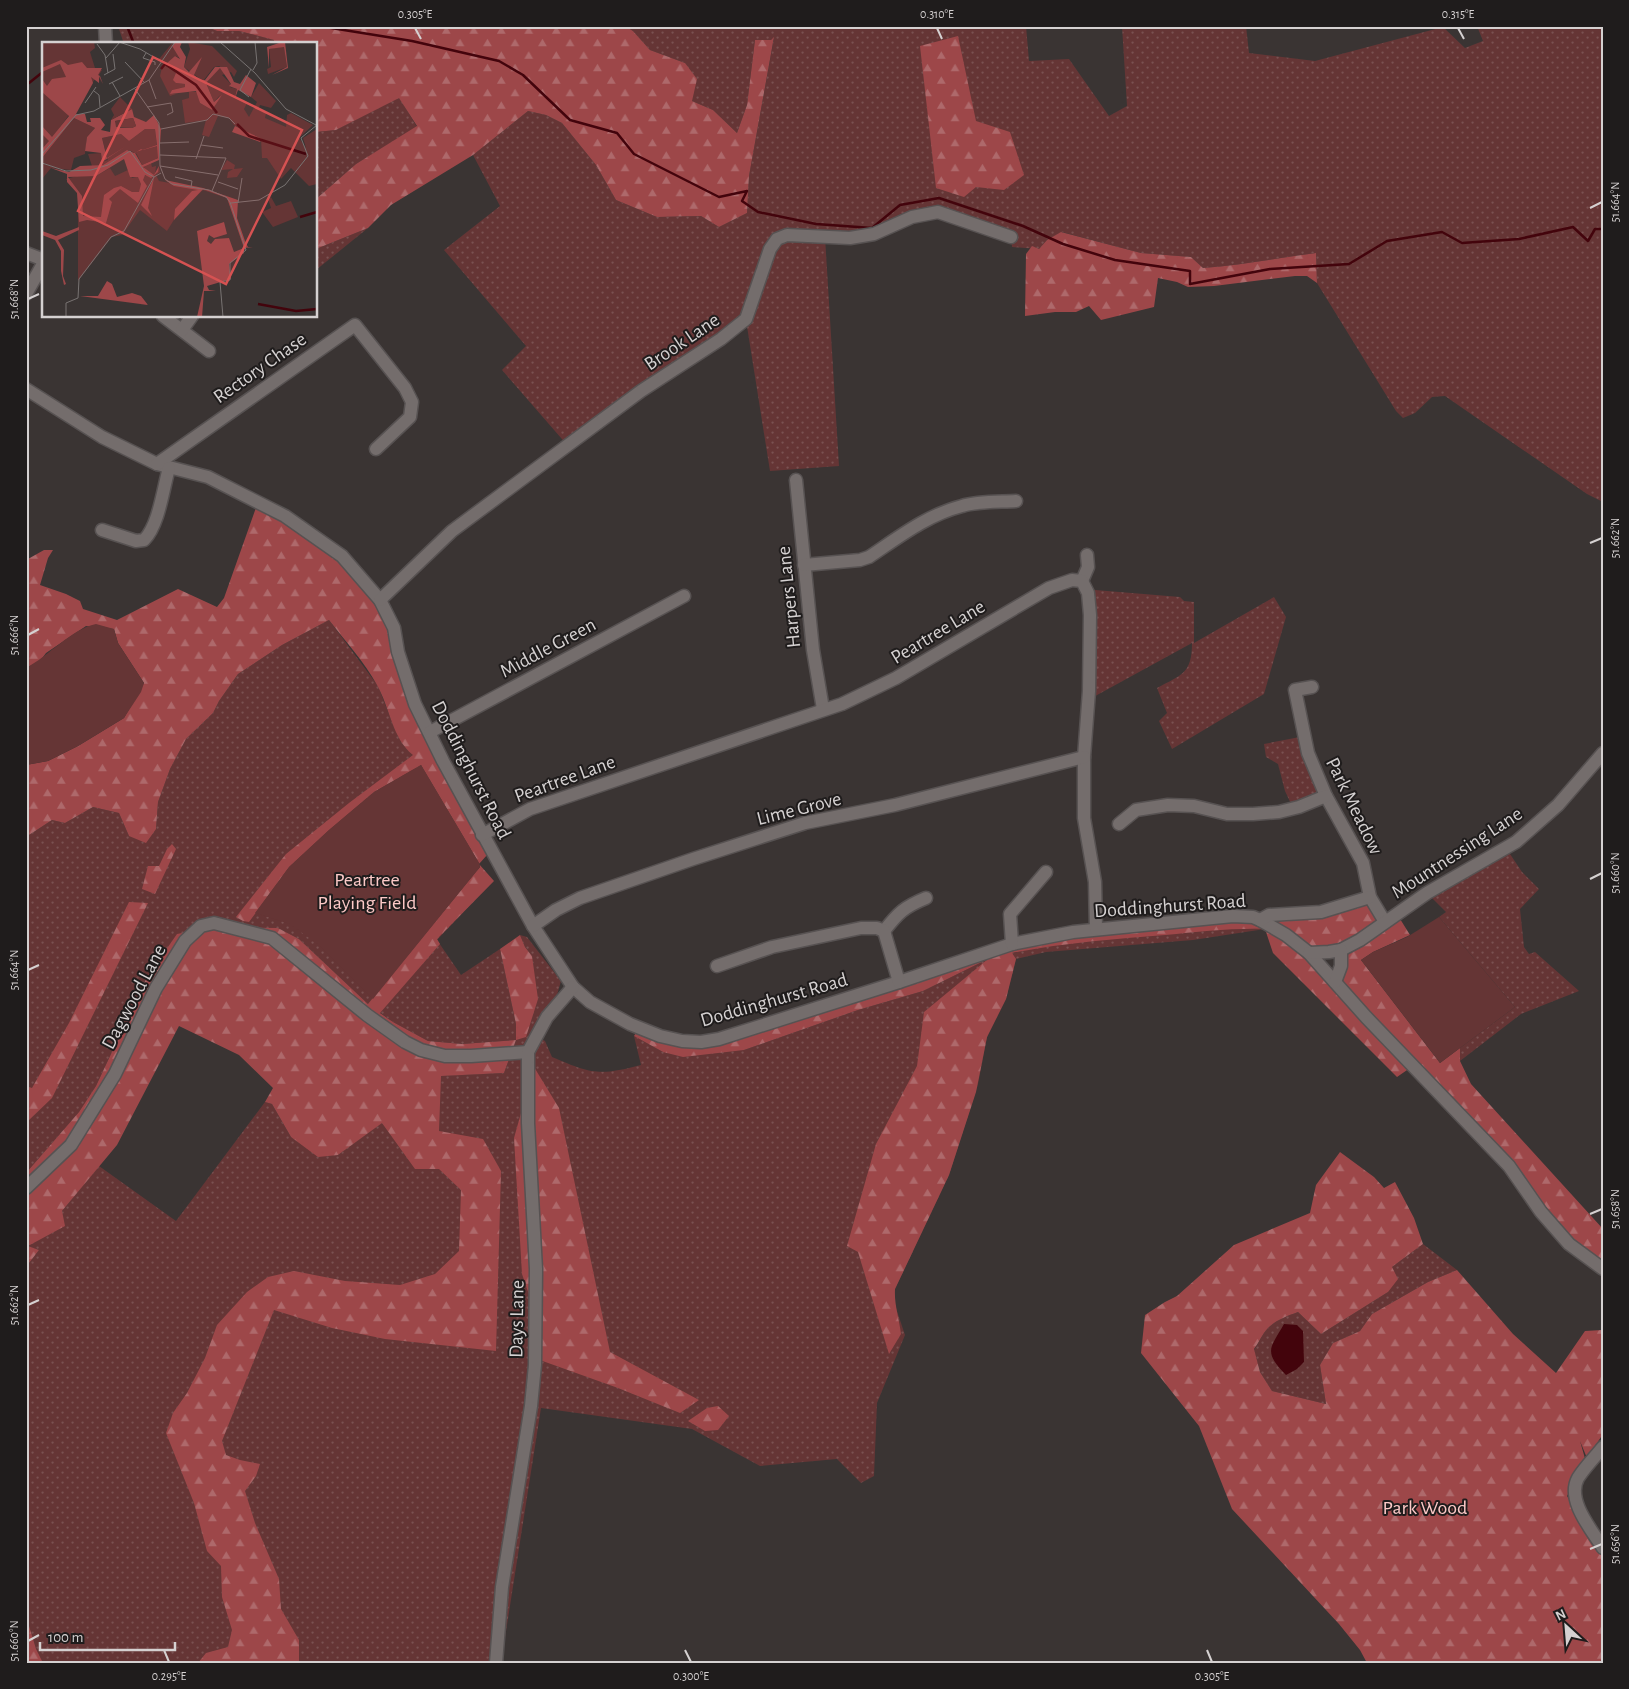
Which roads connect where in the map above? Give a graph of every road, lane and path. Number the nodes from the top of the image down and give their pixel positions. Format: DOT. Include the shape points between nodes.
graph roads {
  1 [pos="105,26"];
  2 [pos="106,42"];
  3 [pos="1011,237"];
  4 [pos="26,253"];
  5 [pos="42,260"];
  6 [pos="42,265"];
  7 [pos="26,294"];
  8 [pos="165,318"];
  9 [pos="191,318"];
  10 [pos="182,330"];
  11 [pos="209,351"];
  12 [pos="26,389"];
  13 [pos="376,449"];
  14 [pos="162,466"];
  15 [pos="796,480"];
  16 [pos="1016,501"];
  17 [pos="102,530"];
  18 [pos="1087,556"];
  19 [pos="804,565"];
  20 [pos="1082,581"];
  21 [pos="684,596"];
  22 [pos="380,600"];
  23 [pos="1312,686"];
  24 [pos="823,709"];
  25 [pos="430,732"];
  26 [pos="1603,752"];
  27 [pos="1084,758"];
  28 [pos="1326,796"];
  29 [pos="1119,824"];
  30 [pos="482,835"];
  31 [pos="1046,872"];
  32 [pos="1370,897"];
  33 [pos="926,898"];
  34 [pos="1260,920"];
  35 [pos="1385,922"];
  36 [pos="533,926"];
  37 [pos="1096,929"];
  38 [pos="884,931"];
  39 [pos="1012,944"];
  40 [pos="1341,950"];
  41 [pos="1309,953"];
  42 [pos="717,966"];
  43 [pos="899,982"];
  44 [pos="1335,982"];
  45 [pos="573,987"];
  46 [pos="528,1052"];
  47 [pos="26,1188"];
  48 [pos="1603,1269"];
  49 [pos="1603,1447"];
  50 [pos="1603,1548"];
  51 [pos="496,1663"];
  1 -- 2 [label="street"];
  3 -- 22 [label="street, Brook Lane" via="938,212 912,216 874,234 850,238 787,235 777,238 770,249 746,319 721,340 641,391 452,531"];
  4 -- 5 [label="street"];
  6 -- 7 [label="street"];
  8 -- 10 [label="street"];
  9 -- 10 [label="street"];
  10 -- 11 [label="street"];
  12 -- 14 [label="street, Doddinghurst Road" via="102,437"];
  13 -- 14 [label="street, Rectory Chase" via="410,416 412,402 405,388 356,325"];
  14 -- 17 [label="street" via="154,525 149,535 136,541"];
  14 -- 22 [label="street, Doddinghurst Road" via="208,477 285,516 342,556"];
  15 -- 19 [label="street, Harpers Lane"];
  16 -- 19 [label="street" via="963,505 922,522 860,560"];
  18 -- 20 [label="street" via="1088,567"];
  19 -- 24 [label="street, Harpers Lane"];
  20 -- 24 [label="street, Peartree Lane" via="1072,580 1049,588 896,678 842,704"];
  20 -- 27 [label="street" via="1088,593 1090,615"];
  21 -- 25 [label="street, Middle Green"];
  22 -- 25 [label="street, Doddinghurst Road" via="394,628 403,672"];
  23 -- 28 [label="street, Park Meadow" via="1295,690 1308,753"];
  24 -- 30 [label="street, Peartree Lane" via="530,809"];
  25 -- 30 [label="street, Doddinghurst Road"];
  26 -- 35 [label="street, Mountnessing Lane" via="1558,805 1516,842 1427,893"];
  27 -- 36 [label="street, Lime Grove" via="895,805 805,823 580,898"];
  27 -- 37 [label="street" via="1084,818 1095,882"];
  28 -- 29 [label="street" via="1299,807 1253,814 1227,814 1194,806 1168,805 1136,810"];
  28 -- 32 [label="street, Park Meadow" via="1363,862"];
  30 -- 36 [label="street, Doddinghurst Road"];
  31 -- 39 [label="street" via="1010,914"];
  32 -- 34 [label="street, Mountnessing Lane" via="1321,912 1269,915"];
  32 -- 35 [label="street, Park Meadow"];
  33 -- 38 [label="street" via="898,913"];
  34 -- 37 [label="street, Doddinghurst Road" via="1233,916"];
  34 -- 41 [label="street, Doddinghurst Road"];
  35 -- 40 [label="street, Mountnessing Lane"];
  36 -- 45 [label="street, Doddinghurst Road"];
  37 -- 39 [label="street, Doddinghurst Road"];
  38 -- 42 [label="street" via="861,928 772,947"];
  38 -- 43 [label="street"];
  39 -- 43 [label="street, Doddinghurst Road"];
  40 -- 41 [label="street, Mountnessing Lane"];
  40 -- 44 [label="street" via="1341,966"];
  41 -- 44 [label="street, Doddinghurst Road"];
  43 -- 45 [label="street, Doddinghurst Road" via="732,1036 701,1042 660,1036 630,1024 590,1002"];
  44 -- 48 [label="street, Doddinghurst Road" via="1509,1166 1541,1212 1569,1244"];
  45 -- 46 [label="street, Days Lane" via="547,1017"];
  46 -- 47 [label="street, Dagwood Lane" via="445,1056 421,1050 404,1042 367,1015 272,938 214,923 201,926 185,941 156,988 115,1074 71,1146"];
  46 -- 51 [label="street, Days Lane" via="528,1123 536,1269 535,1365 532,1406 502,1587"];
  49 -- 50 [label="street" via="1578,1478 1574,1491 1576,1504"];
}
